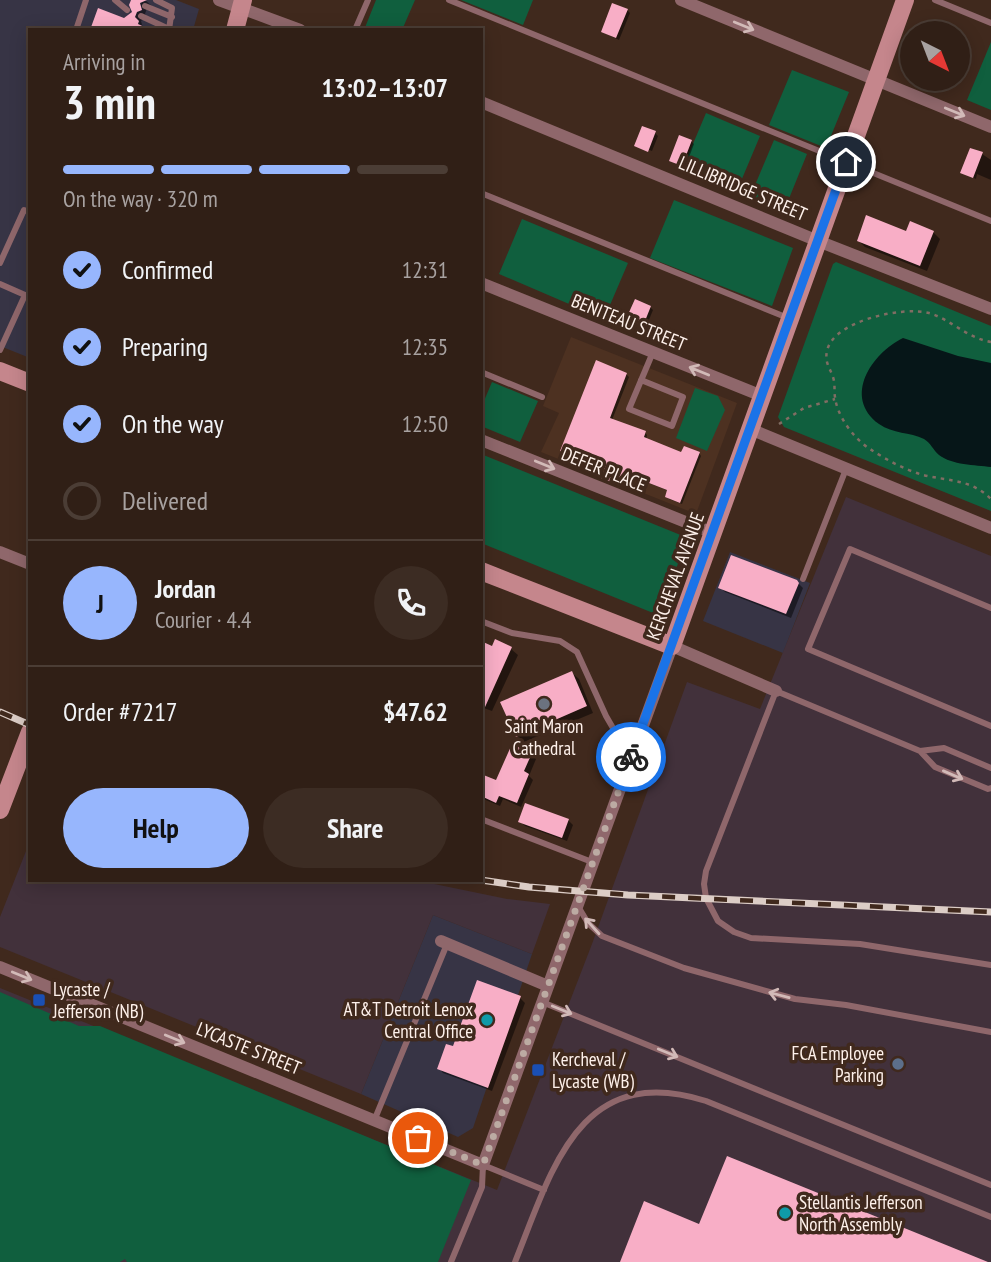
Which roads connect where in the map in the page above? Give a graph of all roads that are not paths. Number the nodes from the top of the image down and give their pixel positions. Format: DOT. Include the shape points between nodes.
graph roads {
  1 [pos="86,0"];
  2 [pos="115,0"];
  3 [pos="156,0"];
  4 [pos="219,0"];
  5 [pos="368,0"];
  6 [pos="449,0"];
  7 [pos="681,0"];
  8 [pos="905,0"];
  9 [pos="935,0"];
  10 [pos="242,4"];
  11 [pos="145,6"];
  12 [pos="127,10"];
  13 [pos="141,16"];
  14 [pos="172,17"];
  15 [pos="991,23"];
  16 [pos="76,28"];
  17 [pos="167,28"];
  18 [pos="169,28"];
  19 [pos="236,28"];
  20 [pos="296,28"];
  21 [pos="356,28"];
  22 [pos="875,80"];
  23 [pos="483,103"];
  24 [pos="991,127"];
  25 [pos="846,162"];
  26 [pos="483,194"];
  27 [pos="28,211"];
  28 [pos="991,221"];
  29 [pos="818,241"];
  30 [pos="0,263"];
  31 [pos="0,284"];
  32 [pos="483,284"];
  33 [pos="991,309"];
  34 [pos="790,319"];
  35 [pos="0,350"];
  36 [pos="653,352"];
  37 [pos="0,372"];
  38 [pos="483,373"];
  39 [pos="641,380"];
  40 [pos="28,382"];
  41 [pos="762,396"];
  42 [pos="542,397"];
  43 [pos="750,429"];
  44 [pos="483,441"];
  45 [pos="846,469"];
  46 [pos="991,528"];
  47 [pos="713,533"];
  48 [pos="0,552"];
  49 [pos="28,563"];
  50 [pos="483,572"];
  51 [pos="803,579"];
  52 [pos="991,608"];
  53 [pos="483,622"];
  54 [pos="672,646"];
  55 [pos="776,691"];
  56 [pos="991,726"];
  57 [pos="28,737"];
  58 [pos="637,741"];
  59 [pos="920,751"];
  60 [pos="991,768"];
  61 [pos="991,788"];
  62 [pos="0,810"];
  63 [pos="483,820"];
  64 [pos="592,862"];
  65 [pos="578,904"];
  66 [pos="444,942"];
  67 [pos="991,965"];
  68 [pos="0,967"];
  69 [pos="548,986"];
  70 [pos="542,1002"];
  71 [pos="991,1032"];
  72 [pos="374,1121"];
  73 [pos="483,1165"];
  74 [pos="991,1185"];
  75 [pos="544,1190"];
  76 [pos="991,1217"];
  77 [pos="451,1262"];
  78 [pos="515,1262"];
  1 -- 16 [label="lane"];
  2 -- 12 [label="lane"];
  3 -- 14 [label="lane" via="172,8"];
  4 -- 10 [label="street"];
  5 -- 21 [label="lane"];
  6 -- 25 [label="lane"];
  7 -- 22 [label="street, one-way"];
  8 -- 22 [label="street, KERCHEVAL AVENUE"];
  9 -- 15 [label="lane"];
  10 -- 19 [label="street"];
  10 -- 20 [label="street"];
  11 -- 14 [label="lane"];
  13 -- 17 [label="lane"];
  14 -- 18 [label="lane"];
  22 -- 24 [label="street, one-way"];
  22 -- 25 [label="street, KERCHEVAL AVENUE"];
  23 -- 29 [label="street, LILLIBRIDGE STREET"];
  25 -- 28 [label="lane"];
  25 -- 29 [label="street, KERCHEVAL AVENUE"];
  26 -- 34 [label="lane"];
  27 -- 30 [label="lane" via="24,210"];
  29 -- 33 [label="street, LILLIBRIDGE STREET"];
  29 -- 34 [label="street, KERCHEVAL AVENUE"];
  31 -- 35 [label="lane" via="25,295"];
  32 -- 36 [label="street, BENITEAU STREET"];
  34 -- 41 [label="street, KERCHEVAL AVENUE"];
  36 -- 39 [label="lane"];
  41 -- 36 [label="street, BENITEAU STREET, one-way"];
  37 -- 40 [label="street"];
  38 -- 42 [label="lane"];
  39 -- 39 [label="lane" via="629,409 672,426 683,397"];
  41 -- 43 [label="street, KERCHEVAL AVENUE"];
  43 -- 45 [label="street"];
  43 -- 47 [label="street, KERCHEVAL AVENUE"];
  44 -- 47 [label="street, DEFER PLACE, one-way"];
  45 -- 46 [label="street"];
  45 -- 51 [label="lane"];
  47 -- 54 [label="street, KERCHEVAL AVENUE"];
  48 -- 49 [label="street"];
  50 -- 54 [label="street"];
  52 -- 56 [label="lane" via="850,549 808,649"];
  53 -- 58 [label="lane" via="570,646 581,658 617,735"];
  54 -- 55 [label="street"];
  54 -- 58 [label="street, KERCHEVAL AVENUE"];
  55 -- 59 [label="lane"];
  55 -- 67 [label="lane" via="706,871 706,898 718,921 751,938 860,944"];
  57 -- 62 [label="street"];
  58 -- 64 [label="street, KERCHEVAL AVENUE"];
  59 -- 60 [label="lane" via="944,748"];
  59 -- 61 [label="lane, one-way" via="935,767"];
  63 -- 64 [label="lane"];
  64 -- 65 [label="street, KERCHEVAL AVENUE"];
  65 -- 69 [label="street, KERCHEVAL AVENUE"];
  71 -- 65 [label="lane, one-way" via="796,999 684,968 608,939 588,923"];
  66 -- 69 [label="street"];
  66 -- 72 [label="lane"];
  68 -- 72 [label="street, LYCASTE STREET, one-way"];
  69 -- 70 [label="street, KERCHEVAL AVENUE"];
  70 -- 73 [label="street, KERCHEVAL AVENUE"];
  70 -- 74 [label="lane, one-way"];
  72 -- 73 [label="street, LYCASTE STREET"];
  73 -- 75 [label="lane"];
  73 -- 77 [label="lane" via="482,1187"];
  75 -- 76 [label="lane" via="566,1145 589,1119 624,1098 660,1091 706,1101"];
  75 -- 78 [label="lane"];
}
